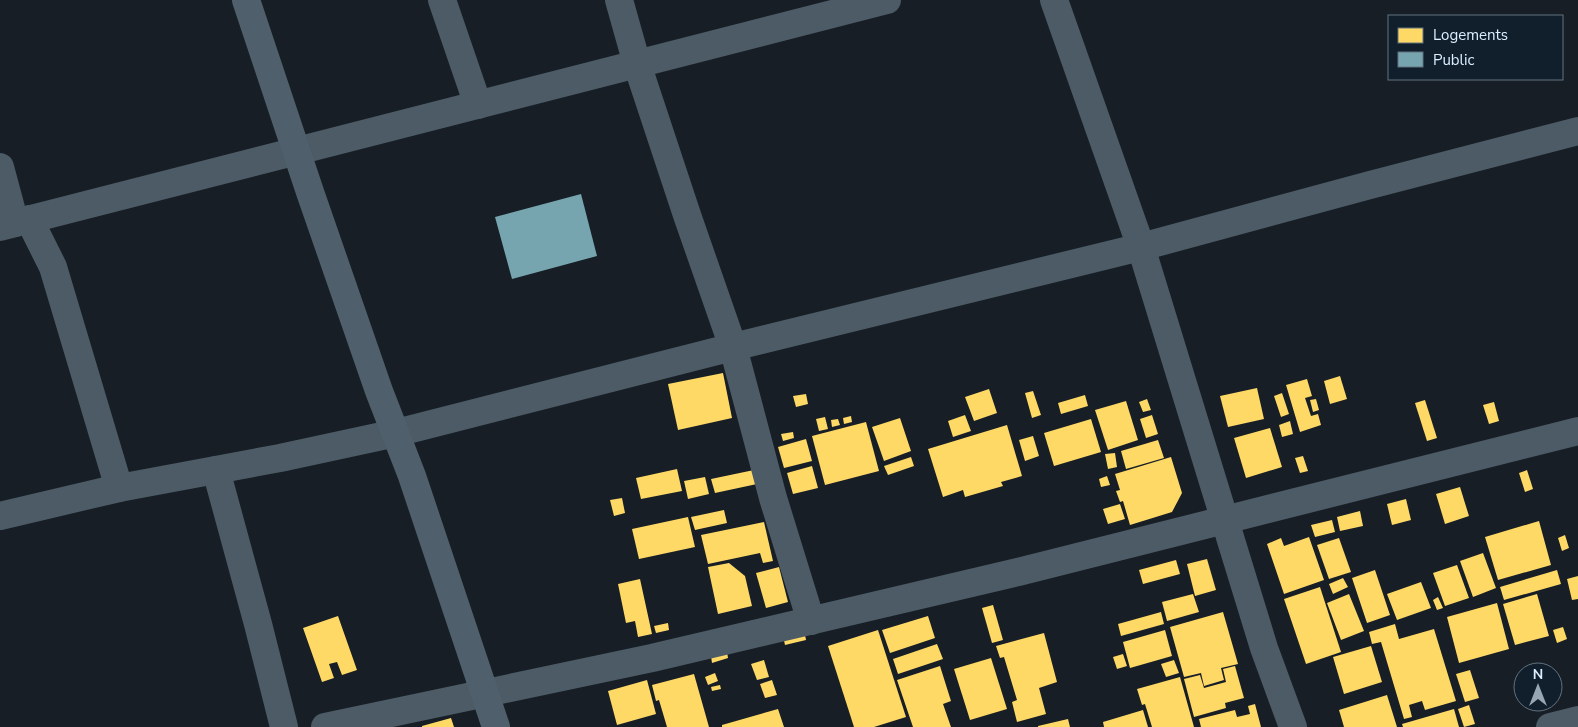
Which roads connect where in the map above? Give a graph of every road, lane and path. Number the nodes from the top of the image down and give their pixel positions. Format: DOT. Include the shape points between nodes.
graph roads {
  1 [pos="246,0"];
  2 [pos="442,0"];
  3 [pos="619,0"];
  4 [pos="887,0"];
  5 [pos="1054,0"];
  6 [pos="637,64"];
  7 [pos="478,105"];
  8 [pos="1578,131"];
  9 [pos="297,151"];
  10 [pos="0,167"];
  11 [pos="15,223"];
  12 [pos="1141,247"];
  13 [pos="733,346"];
  14 [pos="1578,431"];
  15 [pos="396,433"];
  16 [pos="216,470"];
  17 [pos="119,488"];
  18 [pos="0,516"];
  19 [pos="1226,521"];
  20 [pos="810,621"];
  21 [pos="484,694"];
  22 [pos="1578,720"];
  23 [pos="284,727"];
  24 [pos="324,727"];
  25 [pos="496,727"];
  26 [pos="1292,727"];
  27 [pos="1550,727"];
  1 -- 9 [label="main road"];
  2 -- 7 [label="street"];
  3 -- 6 [label="street"];
  4 -- 6 [label="street"];
  5 -- 12 [label="street"];
  6 -- 7 [label="street"];
  6 -- 13 [label="street"];
  7 -- 9 [label="street"];
  8 -- 12 [label="street"];
  9 -- 11 [label="street"];
  9 -- 15 [label="main road"];
  10 -- 11 [label="street"];
  11 -- 17 [label="street" via="53,266"];
  12 -- 13 [label="street"];
  12 -- 19 [label="street"];
  13 -- 15 [label="street"];
  13 -- 20 [label="street"];
  14 -- 19 [label="street"];
  15 -- 16 [label="street"];
  15 -- 21 [label="main road"];
  16 -- 17 [label="street"];
  16 -- 23 [label="street"];
  17 -- 18 [label="street"];
  19 -- 20 [label="street"];
  19 -- 26 [label="street" via="1264,648"];
  20 -- 21 [label="street"];
  21 -- 24 [label="street"];
  21 -- 25 [label="main road"];
  22 -- 27 [label="street"];
}
